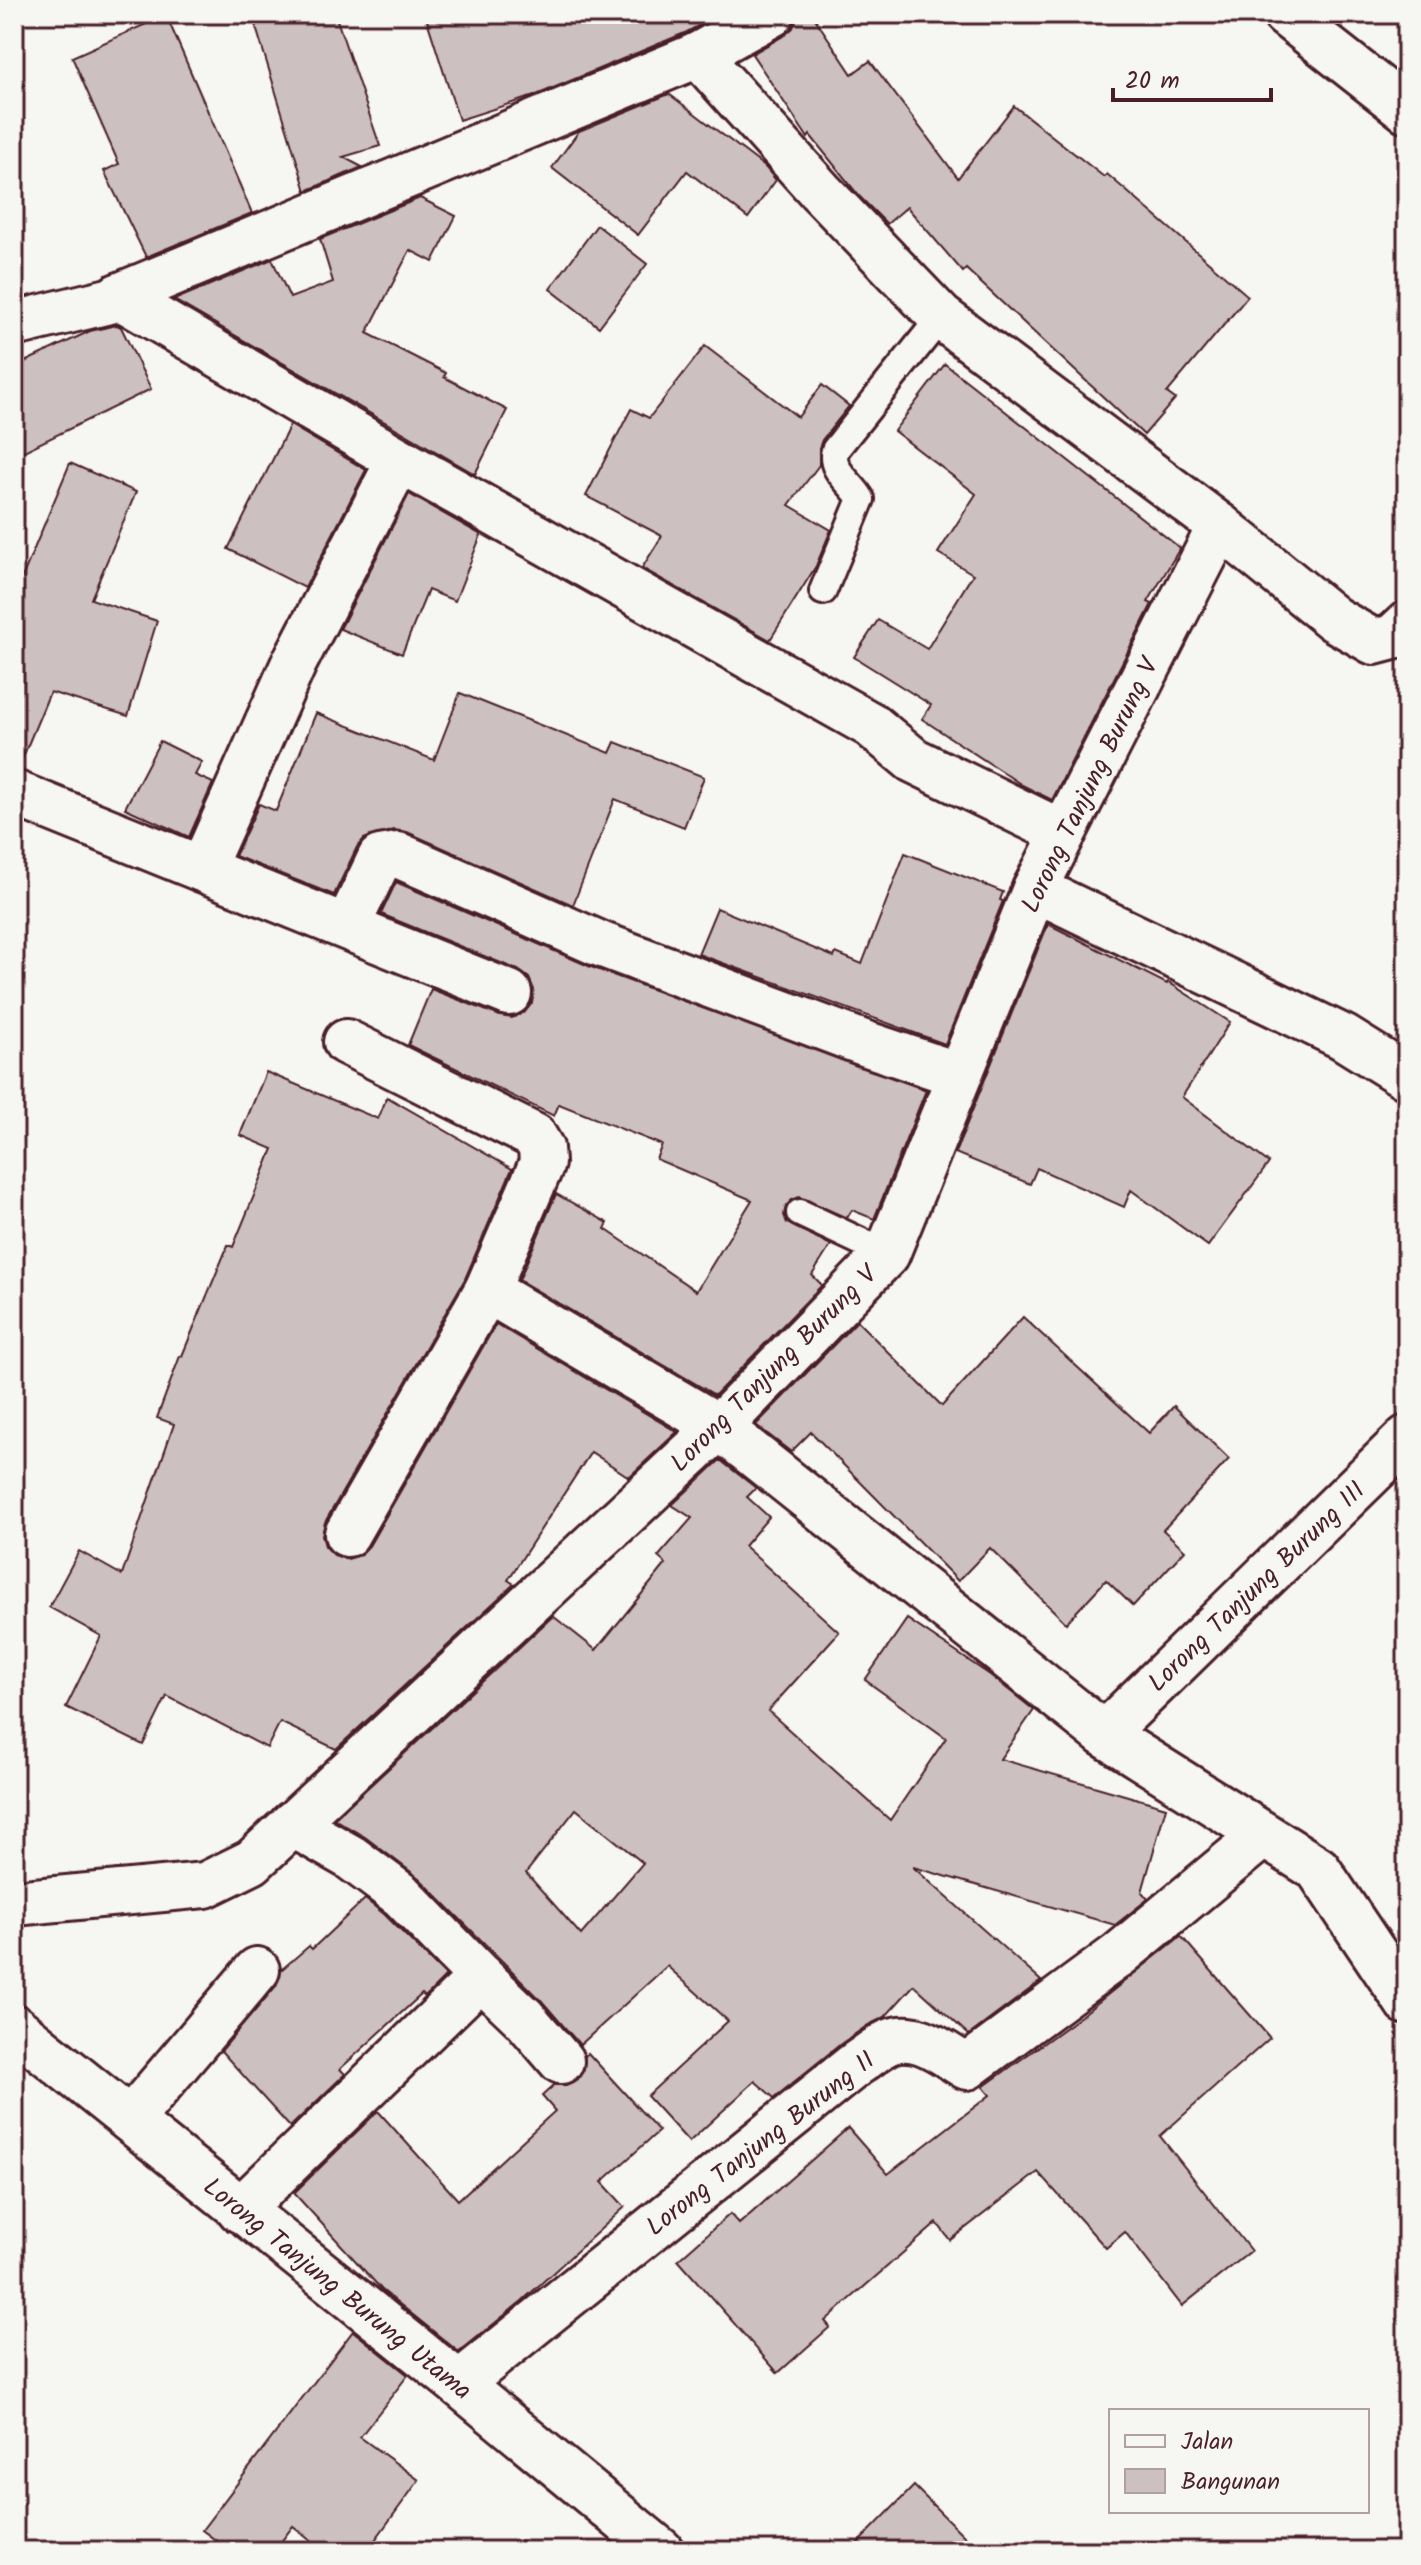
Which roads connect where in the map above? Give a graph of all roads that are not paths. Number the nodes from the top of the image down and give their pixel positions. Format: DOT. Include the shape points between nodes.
graph roads {
  1 [pos="772,14"];
  2 [pos="1285,14"];
  3 [pos="698,55"];
  4 [pos="1407,110"];
  5 [pos="118,296"];
  6 [pos="941,317"];
  7 [pos="14,324"];
  8 [pos="399,460"];
  9 [pos="1220,526"];
  10 [pos="823,591"];
  11 [pos="1407,624"];
  12 [pos="14,793"];
  13 [pos="1063,833"];
  14 [pos="202,869"];
  15 [pos="1035,889"];
  16 [pos="347,927"];
  17 [pos="509,993"];
  18 [pos="346,1042"];
  19 [pos="959,1075"];
  20 [pos="1407,1077"];
  21 [pos="800,1213"];
  22 [pos="887,1254"];
  23 [pos="487,1290"];
  24 [pos="719,1427"];
  25 [pos="1407,1438"];
  26 [pos="347,1534"];
  27 [pos="1104,1734"];
  28 [pos="292,1824"];
  29 [pos="1263,1835"];
  30 [pos="14,1903"];
  31 [pos="257,1970"];
  32 [pos="481,1977"];
  33 [pos="1407,2002"];
  34 [pos="14,2027"];
  35 [pos="561,2061"];
  36 [pos="130,2120"];
  37 [pos="240,2210"];
  38 [pos="459,2384"];
  39 [pos="661,2551"];
  1 -- 3 [label="street"];
  2 -- 4 [label="street"];
  3 -- 5 [label="street"];
  3 -- 6 [label="street"];
  5 -- 7 [label="street"];
  5 -- 8 [label="street"];
  6 -- 9 [label="street"];
  6 -- 10 [label="lane" via="835,450 835,466 861,499"];
  8 -- 13 [label="street" via="871,725 913,760"];
  8 -- 14 [label="street" via="294,663"];
  9 -- 11 [label="street" via="1334,619 1374,642 1393,637"];
  9 -- 13 [label="street, Lorong Tanjung Burung V"];
  12 -- 14 [label="street"];
  13 -- 15 [label="street, Lorong Tanjung Burung V"];
  14 -- 16 [label="street"];
  15 -- 19 [label="street, Lorong Tanjung Burung V"];
  15 -- 20 [label="street" via="1343,1037"];
  16 -- 17 [label="street"];
  16 -- 19 [label="street" via="375,865 380,858 398,855 600,944"];
  18 -- 23 [label="street" via="534,1136 541,1148 542,1163"];
  19 -- 22 [label="street, Lorong Tanjung Burung V"];
  21 -- 22 [label="lane"];
  22 -- 24 [label="street, Lorong Tanjung Burung V"];
  23 -- 24 [label="street"];
  23 -- 26 [label="street"];
  24 -- 27 [label="street"];
  24 -- 28 [label="street, Lorong Tanjung Burung V"];
  25 -- 27 [label="street, Lorong Tanjung Burung III"];
  27 -- 29 [label="street"];
  28 -- 30 [label="street, Lorong Tanjung Burung V" via="252,1862 205,1885"];
  28 -- 32 [label="street" via="350,1857 401,1895"];
  29 -- 33 [label="street" via="1318,1869"];
  29 -- 38 [label="street, Lorong Tanjung Burung II" via="1120,1954 967,2067 921,2040 906,2038 890,2041 856,2064"];
  31 -- 36 [label="street"];
  32 -- 35 [label="street"];
  32 -- 37 [label="street"];
  34 -- 36 [label="street, Lorong Tanjung Burung Utama"];
  36 -- 37 [label="street, Lorong Tanjung Burung Utama"];
  37 -- 38 [label="street, Lorong Tanjung Burung Utama"];
  38 -- 39 [label="street, Lorong Tanjung Burung Utama"];
}
